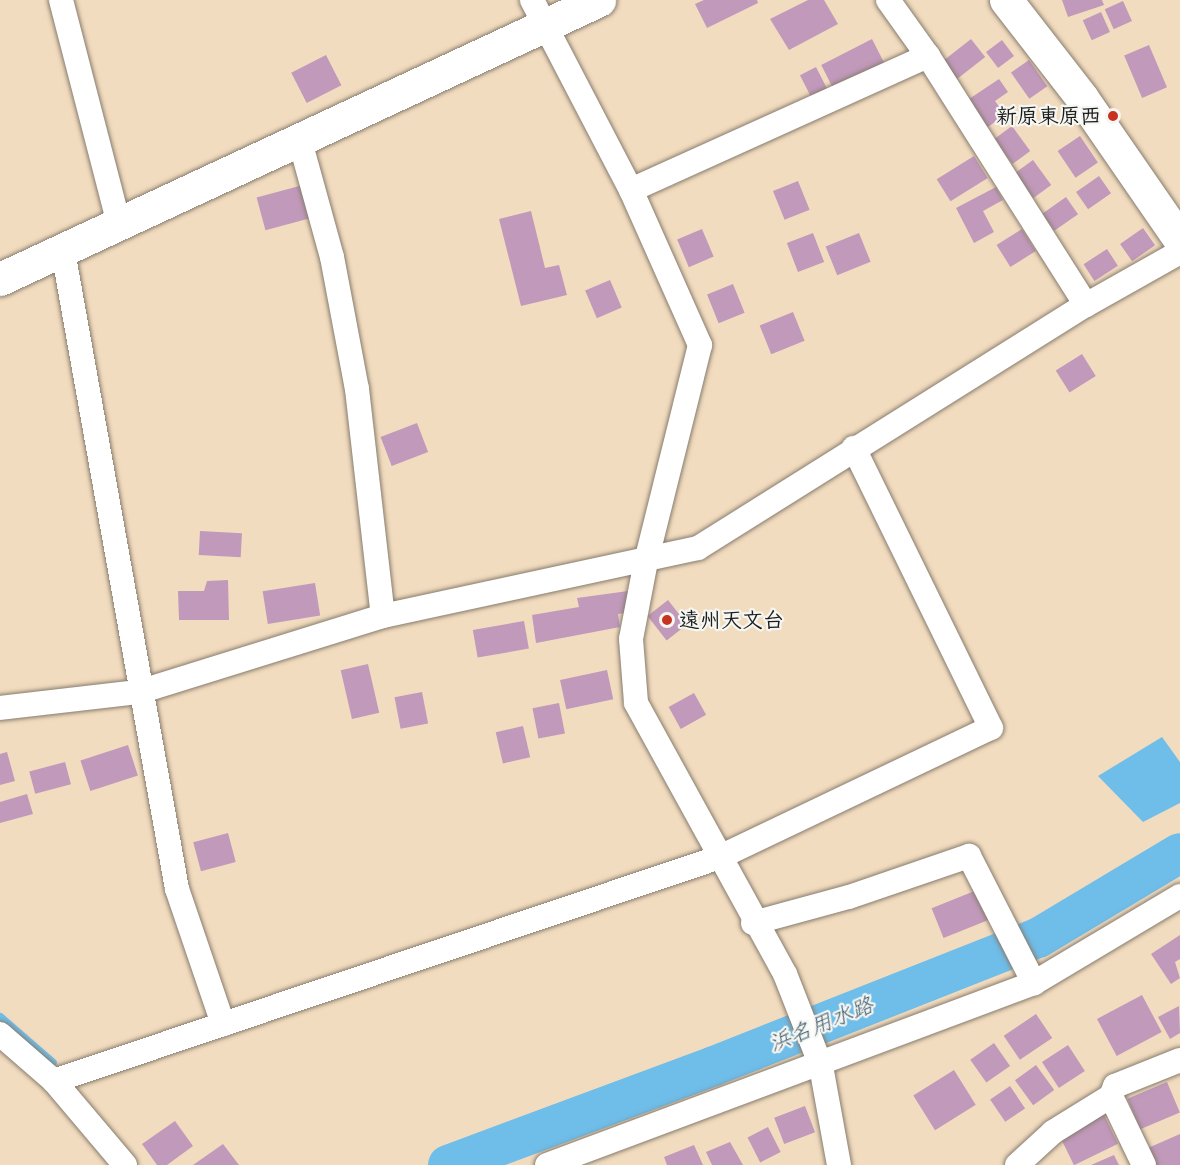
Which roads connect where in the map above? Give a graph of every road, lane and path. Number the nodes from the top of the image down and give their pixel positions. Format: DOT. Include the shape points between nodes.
graph roads {
  1 [pos="61,0"];
  2 [pos="599,0"];
  3 [pos="888,0"];
  4 [pos="1006,0"];
  5 [pos="539,13"];
  6 [pos="928,56"];
  7 [pos="300,141"];
  8 [pos="631,190"];
  9 [pos="119,225"];
  10 [pos="1180,240"];
  11 [pos="63,251"];
  12 [pos="1180,252"];
  13 [pos="0,279"];
  14 [pos="1086,305"];
  15 [pos="855,448"];
  16 [pos="646,561"];
  17 [pos="383,616"];
  18 [pos="139,692"];
  19 [pos="0,708"];
  20 [pos="720,857"];
  21 [pos="1180,896"];
  22 [pos="753,922"];
  23 [pos="1028,973"];
  24 [pos="223,1024"];
  25 [pos="0,1034"];
  26 [pos="818,1060"];
  27 [pos="1180,1060"];
  28 [pos="54,1081"];
  29 [pos="1111,1096"];
  30 [pos="124,1165"];
  31 [pos="547,1165"];
  32 [pos="839,1165"];
  33 [pos="1017,1165"];
  34 [pos="1144,1165"];
  1 -- 9 [label="street"];
  2 -- 5 [label="street"];
  3 -- 6 [label="street"];
  4 -- 10 [label="street" via="1082,98"];
  5 -- 7 [label="street"];
  5 -- 8 [label="street"];
  6 -- 8 [label="street"];
  6 -- 14 [label="street"];
  7 -- 9 [label="street"];
  7 -- 17 [label="street" via="332,257 357,389"];
  8 -- 16 [label="street" via="700,345"];
  9 -- 11 [label="street"];
  11 -- 13 [label="street"];
  11 -- 18 [label="street"];
  12 -- 14 [label="street"];
  14 -- 15 [label="street"];
  15 -- 16 [label="street" via="698,548"];
  15 -- 20 [label="street" via="991,728"];
  16 -- 17 [label="street"];
  16 -- 20 [label="street" via="631,639 636,704"];
  17 -- 18 [label="street"];
  18 -- 19 [label="street"];
  18 -- 24 [label="street" via="162,792 177,889"];
  20 -- 22 [label="street"];
  20 -- 24 [label="street"];
  21 -- 23 [label="street"];
  22 -- 23 [label="street" via="849,897 969,856"];
  22 -- 26 [label="street" via="785,974"];
  23 -- 26 [label="street"];
  24 -- 28 [label="street"];
  25 -- 28 [label="street"];
  26 -- 31 [label="street"];
  26 -- 32 [label="street"];
  27 -- 29 [label="street" via="1115,1086"];
  28 -- 30 [label="street"];
  29 -- 33 [label="street" via="1053,1132"];
  29 -- 34 [label="street"];
}
